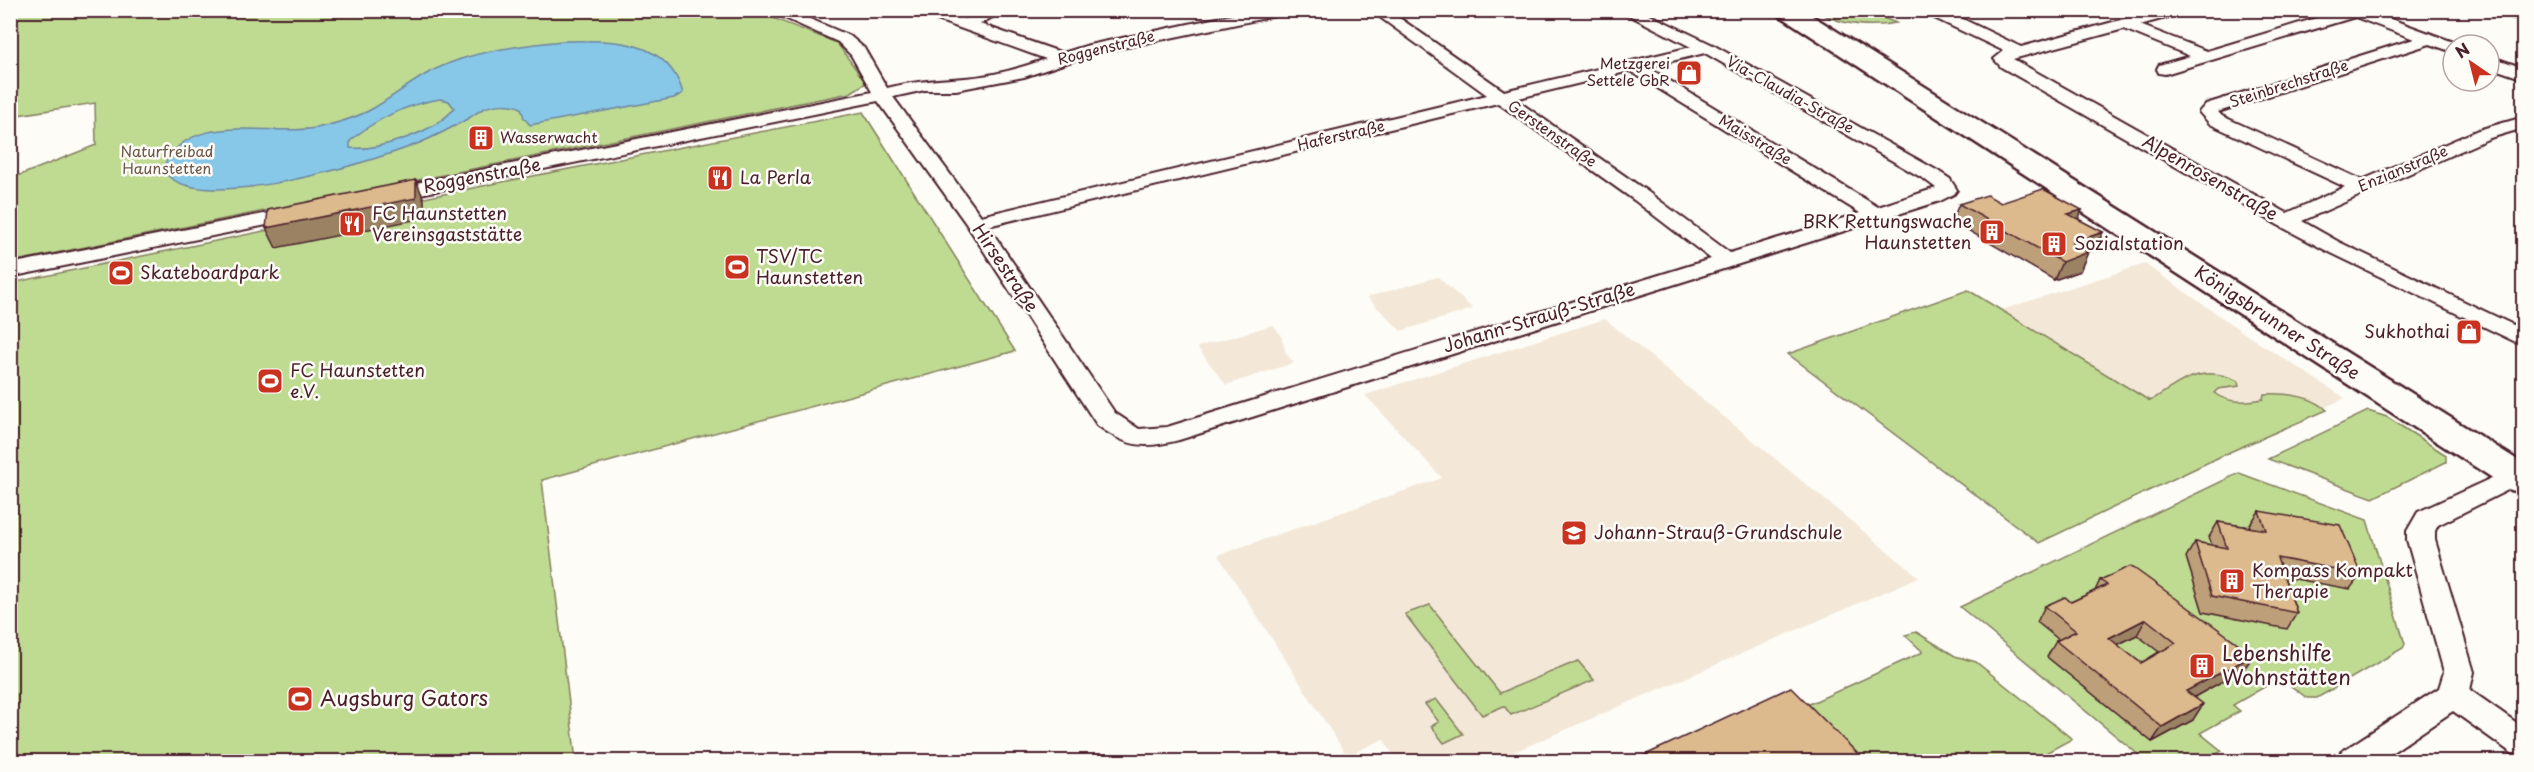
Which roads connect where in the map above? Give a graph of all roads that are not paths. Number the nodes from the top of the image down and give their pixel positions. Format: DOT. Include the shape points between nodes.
graph roads {
  1 [pos="774,10"];
  2 [pos="924,10"];
  3 [pos="998,10"];
  4 [pos="1377,10"];
  5 [pos="1626,10"];
  6 [pos="1787,10"];
  7 [pos="1936,10"];
  8 [pos="2136,10"];
  9 [pos="2177,10"];
  10 [pos="2507,10"];
  11 [pos="1271,11"];
  12 [pos="2353,11"];
  13 [pos="2152,17"];
  14 [pos="2523,17"];
  15 [pos="2125,24"];
  16 [pos="965,25"];
  17 [pos="2430,39"];
  18 [pos="2441,43"];
  19 [pos="1707,48"];
  20 [pos="2019,52"];
  21 [pos="2206,57"];
  22 [pos="1060,58"];
  23 [pos="1633,66"];
  24 [pos="2501,66"];
  25 [pos="2165,69"];
  26 [pos="2523,74"];
  27 [pos="882,95"];
  28 [pos="1500,98"];
  29 [pos="2523,122"];
  30 [pos="2501,129"];
  31 [pos="2523,139"];
  32 [pos="2360,187"];
  33 [pos="1947,190"];
  34 [pos="370,198"];
  35 [pos="312,210"];
  36 [pos="1875,214"];
  37 [pos="2285,221"];
  38 [pos="976,223"];
  39 [pos="1726,260"];
  40 [pos="10,271"];
  41 [pos="2523,339"];
  42 [pos="1130,437"];
  43 [pos="2521,476"];
  44 [pos="2453,695"];
  45 [pos="2523,745"];
  46 [pos="2352,762"];
  1 -- 27 [label="street, Hirsestraße" via="844,39 858,52"];
  2 -- 16 [label="street"];
  3 -- 16 [label="street"];
  4 -- 28 [label="street, Gerstenstraße"];
  5 -- 19 [label="street, Via-Claudia-Straße"];
  6 -- 43 [label="main road, Königsbrunner Straße"];
  7 -- 20 [label="street"];
  8 -- 13 [label="street"];
  9 -- 13 [label="street"];
  10 -- 14 [label="street"];
  11 -- 22 [label="street, Roggenstraße"];
  12 -- 17 [label="street"];
  12 -- 21 [label="street"];
  13 -- 15 [label="street"];
  15 -- 20 [label="street"];
  15 -- 21 [label="street"];
  16 -- 22 [label="street"];
  17 -- 18 [label="street"];
  17 -- 32 [label="street, Steinbrechstraße" via="2208,112 2216,120"];
  19 -- 23 [label="street, Haferstraße"];
  19 -- 33 [label="street, Via-Claudia-Straße" via="1943,183"];
  20 -- 37 [label="street, Alpenrosenstraße" via="2002,59"];
  21 -- 25 [label="street"];
  22 -- 27 [label="street, Roggenstraße" via="1024,72 911,94"];
  23 -- 28 [label="street, Haferstraße"];
  23 -- 36 [label="street, Maisstraße"];
  24 -- 26 [label="street"];
  27 -- 34 [label="street, Roggenstraße"];
  27 -- 38 [label="street, Hirsestraße"];
  28 -- 38 [label="street, Haferstraße"];
  28 -- 39 [label="street, Gerstenstraße"];
  29 -- 30 [label="street, Enzianstraße"];
  30 -- 31 [label="street"];
  30 -- 32 [label="street, Enzianstraße"];
  32 -- 37 [label="street, Enzianstraße"];
  33 -- 36 [label="street, Johann-Strauß-Straße"];
  35 -- 40 [label="street"];
  36 -- 39 [label="street, Johann-Strauß-Straße"];
  37 -- 41 [label="street, Alpenrosenstraße"];
  38 -- 42 [label="street, Hirsestraße" via="1106,419"];
  39 -- 42 [label="street, Johann-Strauß-Straße" via="1170,434"];
  43 -- 44 [label="street" via="2428,519 2421,531 2459,672"];
  44 -- 45 [label="street"];
  44 -- 46 [label="street"];
}
